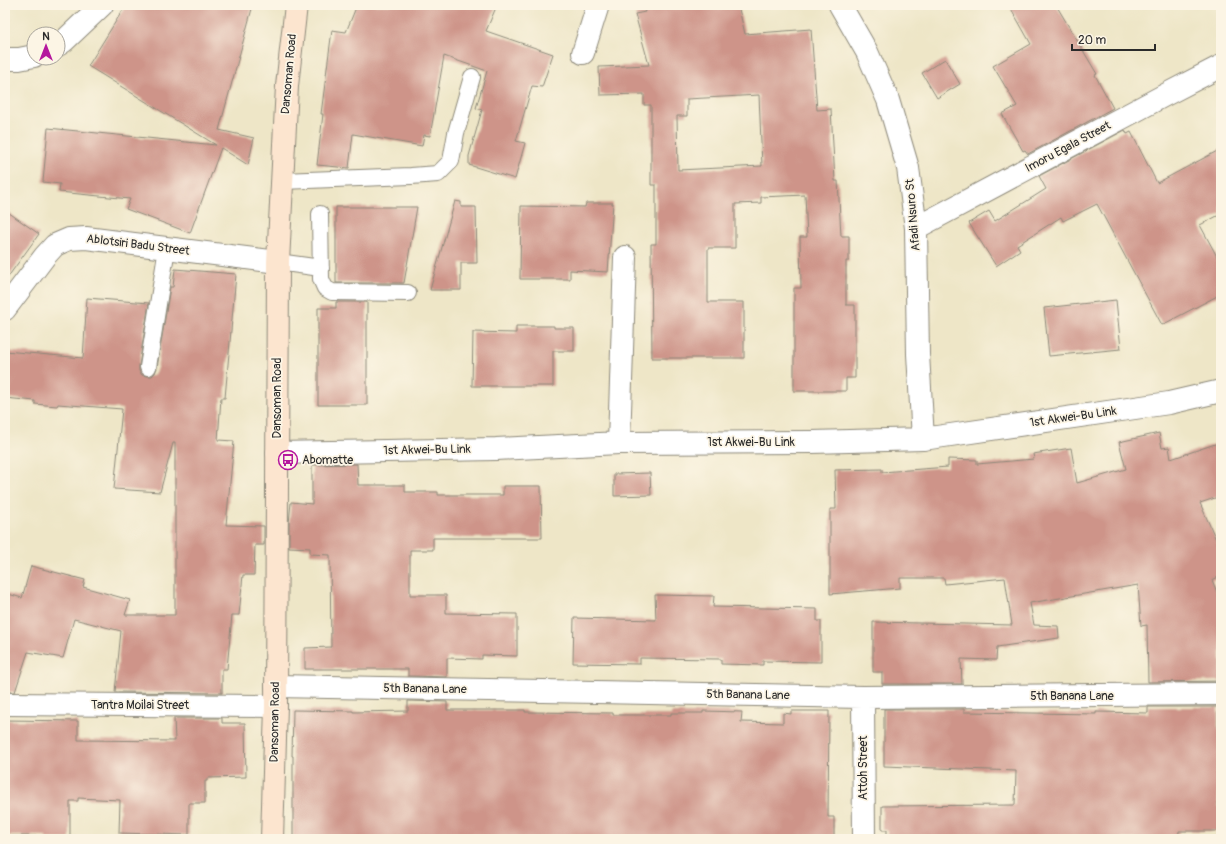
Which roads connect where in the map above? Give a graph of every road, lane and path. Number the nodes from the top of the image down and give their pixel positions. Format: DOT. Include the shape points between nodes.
graph roads {
  1 [pos="296,5"];
  2 [pos="598,5"];
  3 [pos="840,5"];
  4 [pos="99,6"];
  5 [pos="66,39"];
  6 [pos="583,53"];
  7 [pos="26,58"];
  8 [pos="5,59"];
  9 [pos="1221,66"];
  10 [pos="472,77"];
  11 [pos="282,181"];
  12 [pos="320,214"];
  13 [pos="916,228"];
  14 [pos="167,248"];
  15 [pos="625,257"];
  16 [pos="278,262"];
  17 [pos="321,268"];
  18 [pos="408,293"];
  19 [pos="5,309"];
  20 [pos="148,367"];
  21 [pos="1221,391"];
  22 [pos="923,439"];
  23 [pos="619,443"];
  24 [pos="277,454"];
  25 [pos="1221,694"];
  26 [pos="276,696"];
  27 [pos="863,697"];
  28 [pos="5,704"];
  29 [pos="272,839"];
  30 [pos="864,839"];
  1 -- 11 [label="main road, Dansoman Road" via="287,86"];
  2 -- 6 [label="street"];
  3 -- 13 [label="street, Afadi Nsuro St" via="867,52 888,100 908,168"];
  4 -- 5 [label="street"];
  7 -- 8 [label="street"];
  9 -- 13 [label="street, Imoru Egala Street"];
  10 -- 11 [label="lane" via="451,161 438,174"];
  11 -- 16 [label="main road, Dansoman Road"];
  12 -- 17 [label="lane"];
  13 -- 22 [label="street, Afadi Nsuro St" via="918,354"];
  14 -- 16 [label="street, Ablotsiri Badu Street"];
  14 -- 19 [label="street, Ablotsiri Badu Street" via="86,238 69,239 55,245"];
  14 -- 20 [label="lane"];
  15 -- 23 [label="street"];
  16 -- 17 [label="lane"];
  16 -- 24 [label="main road, Dansoman Road"];
  17 -- 18 [label="lane" via="321,279 325,288 332,292"];
  21 -- 22 [label="street, 1st Akwei-Bu Link" via="1169,403"];
  22 -- 23 [label="street, 1st Akwei-Bu Link"];
  23 -- 24 [label="street, 1st Akwei-Bu Link" via="496,449"];
  24 -- 26 [label="main road, Dansoman Road"];
  25 -- 27 [label="street, 5th Banana Lane"];
  26 -- 27 [label="street, 5th Banana Lane"];
  26 -- 28 [label="street, Tantra Moilai Street"];
  26 -- 29 [label="main road, Dansoman Road"];
  27 -- 30 [label="street, Attoh Street"];
}
